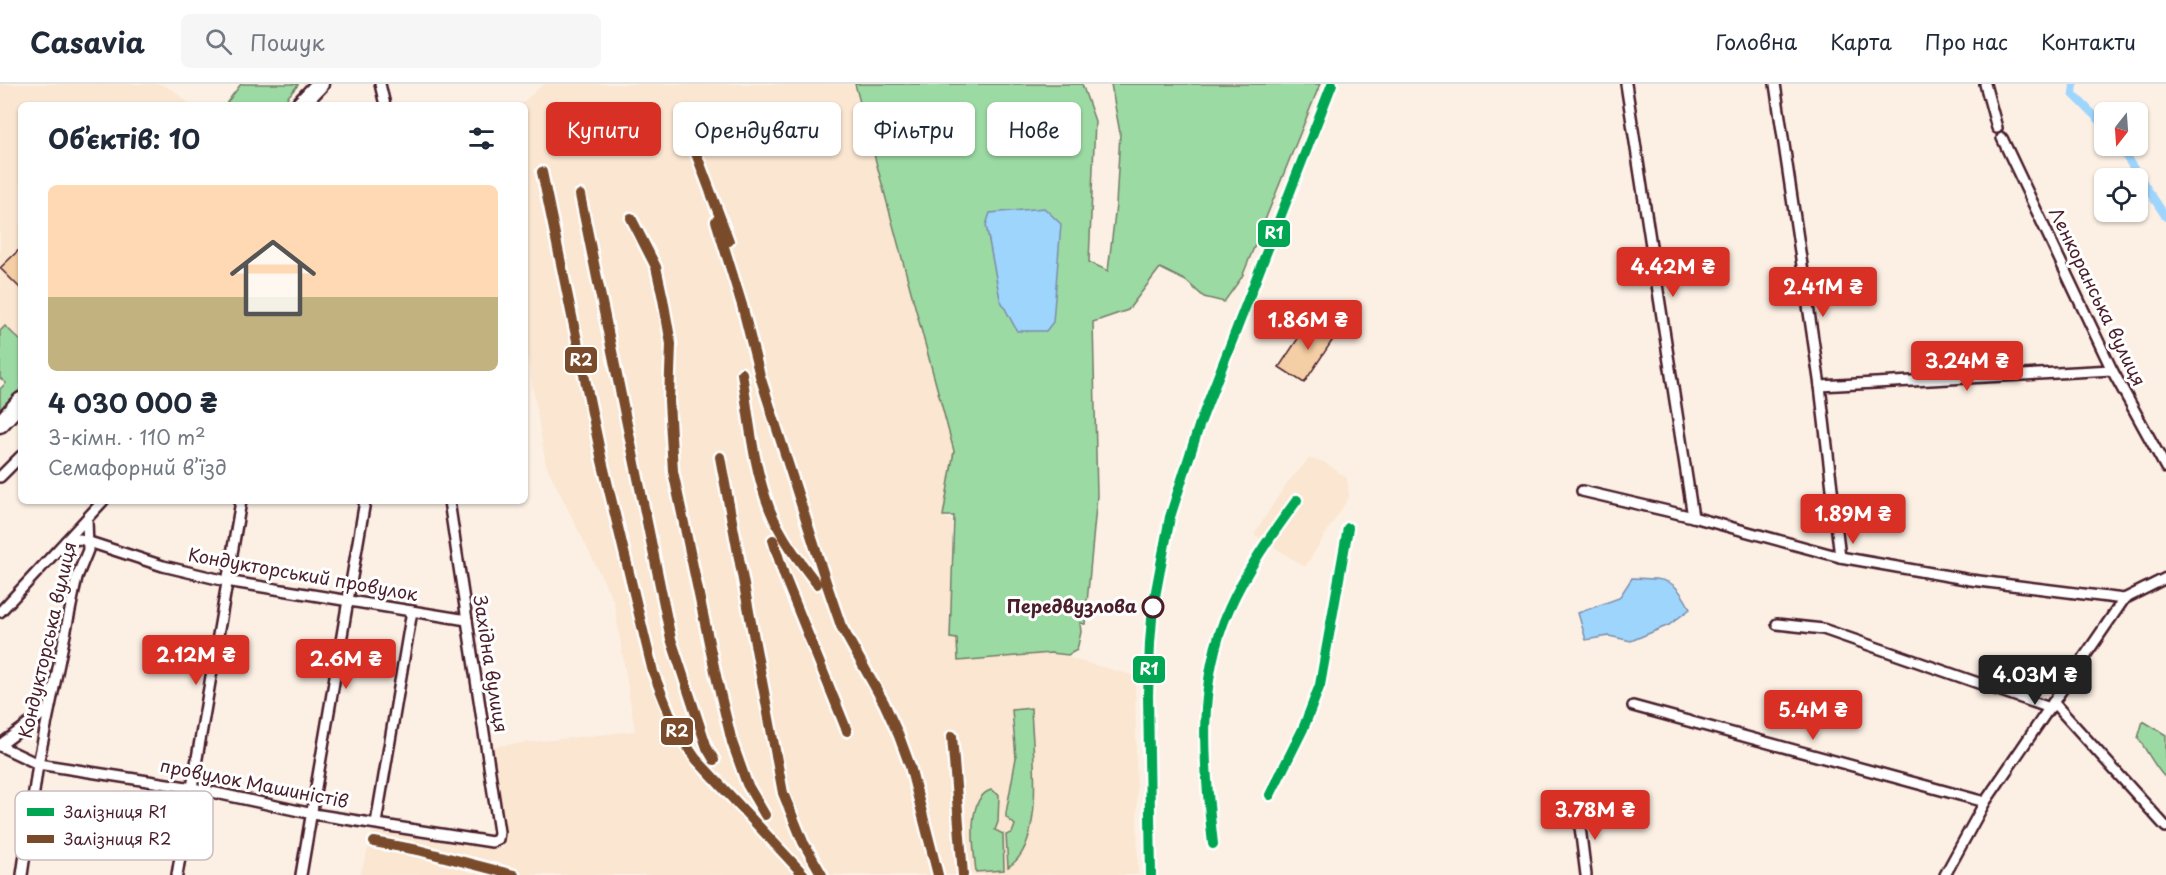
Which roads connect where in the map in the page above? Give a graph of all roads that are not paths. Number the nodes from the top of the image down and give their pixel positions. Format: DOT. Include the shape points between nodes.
graph roads {
  1 [pos="320,84"];
  2 [pos="380,84"];
  3 [pos="1626,84"];
  4 [pos="1775,84"];
  5 [pos="1985,84"];
  6 [pos="303,102"];
  7 [pos="383,102"];
  8 [pos="1997,128"];
  9 [pos="2002,138"];
  10 [pos="2112,370"];
  11 [pos="1820,386"];
  12 [pos="18,404"];
  13 [pos="0,424"];
  14 [pos="18,459"];
  15 [pos="2166,468"];
  16 [pos="0,477"];
  17 [pos="1582,491"];
  18 [pos="100,504"];
  19 [pos="240,504"];
  20 [pos="364,504"];
  21 [pos="449,504"];
  22 [pos="1693,517"];
  23 [pos="87,519"];
  24 [pos="66,541"];
  25 [pos="88,542"];
  26 [pos="1840,557"];
  27 [pos="2166,578"];
  28 [pos="226,581"];
  29 [pos="347,600"];
  30 [pos="2124,600"];
  31 [pos="412,611"];
  32 [pos="0,612"];
  33 [pos="467,620"];
  34 [pos="1777,624"];
  35 [pos="2052,705"];
  36 [pos="1633,706"];
  37 [pos="49,709"];
  38 [pos="0,745"];
  39 [pos="38,764"];
  40 [pos="193,788"];
  41 [pos="34,791"];
  42 [pos="192,791"];
  43 [pos="207,791"];
  44 [pos="213,792"];
  45 [pos="1985,802"];
  46 [pos="1578,811"];
  47 [pos="313,814"];
  48 [pos="376,824"];
  49 [pos="2166,827"];
  50 [pos="499,832"];
  51 [pos="24,860"];
  52 [pos="180,860"];
  53 [pos="22,875"];
  54 [pos="177,875"];
  55 [pos="301,875"];
  56 [pos="1586,875"];
  57 [pos="1945,875"];
  1 -- 6 [label="highway"];
  2 -- 7 [label="street"];
  3 -- 22 [label="street"];
  4 -- 11 [label="street"];
  5 -- 8 [label="street"];
  9 -- 10 [label="street, Ленкоранська вулиця"];
  10 -- 11 [label="street"];
  10 -- 15 [label="street, Ленкоранська вулиця"];
  11 -- 26 [label="street"];
  12 -- 13 [label="highway"];
  14 -- 16 [label="street"];
  17 -- 22 [label="street"];
  18 -- 23 [label="street"];
  19 -- 28 [label="street"];
  20 -- 29 [label="street"];
  21 -- 33 [label="street, Західна вулиця"];
  22 -- 26 [label="street"];
  23 -- 24 [label="street"];
  23 -- 25 [label="street, Кондукторська вулиця"];
  24 -- 25 [label="street, Кондукторський провулок"];
  24 -- 32 [label="street"];
  25 -- 28 [label="street, Кондукторський провулок"];
  25 -- 37 [label="street, Кондукторська вулиця"];
  26 -- 30 [label="street" via="1971,580"];
  27 -- 30 [label="street"];
  28 -- 29 [label="street, Кондукторський провулок"];
  28 -- 40 [label="street"];
  29 -- 31 [label="street, Кондукторський провулок"];
  29 -- 47 [label="street"];
  30 -- 35 [label="street"];
  31 -- 33 [label="street, Кондукторський провулок"];
  31 -- 48 [label="street"];
  33 -- 50 [label="street, Західна вулиця"];
  34 -- 35 [label="street" via="1822,629"];
  35 -- 45 [label="street"];
  35 -- 49 [label="street"];
  36 -- 45 [label="street"];
  37 -- 38 [label="street"];
  37 -- 39 [label="street, Кондукторська вулиця"];
  38 -- 39 [label="street, провулок Машиністів"];
  39 -- 40 [label="street, провулок Машиністів"];
  39 -- 41 [label="street, Кондукторська вулиця"];
  40 -- 42 [label="street"];
  40 -- 43 [label="street, провулок Машиністів"];
  44 -- 47 [label="street, провулок Машиністів"];
  45 -- 57 [label="street"];
  46 -- 56 [label="street"];
  47 -- 48 [label="street, провулок Машиністів"];
  47 -- 55 [label="street"];
  48 -- 50 [label="street, провулок Машиністів" via="492,842 498,839"];
  51 -- 53 [label="street, Кондукторська вулиця"];
  52 -- 54 [label="street"];
}
